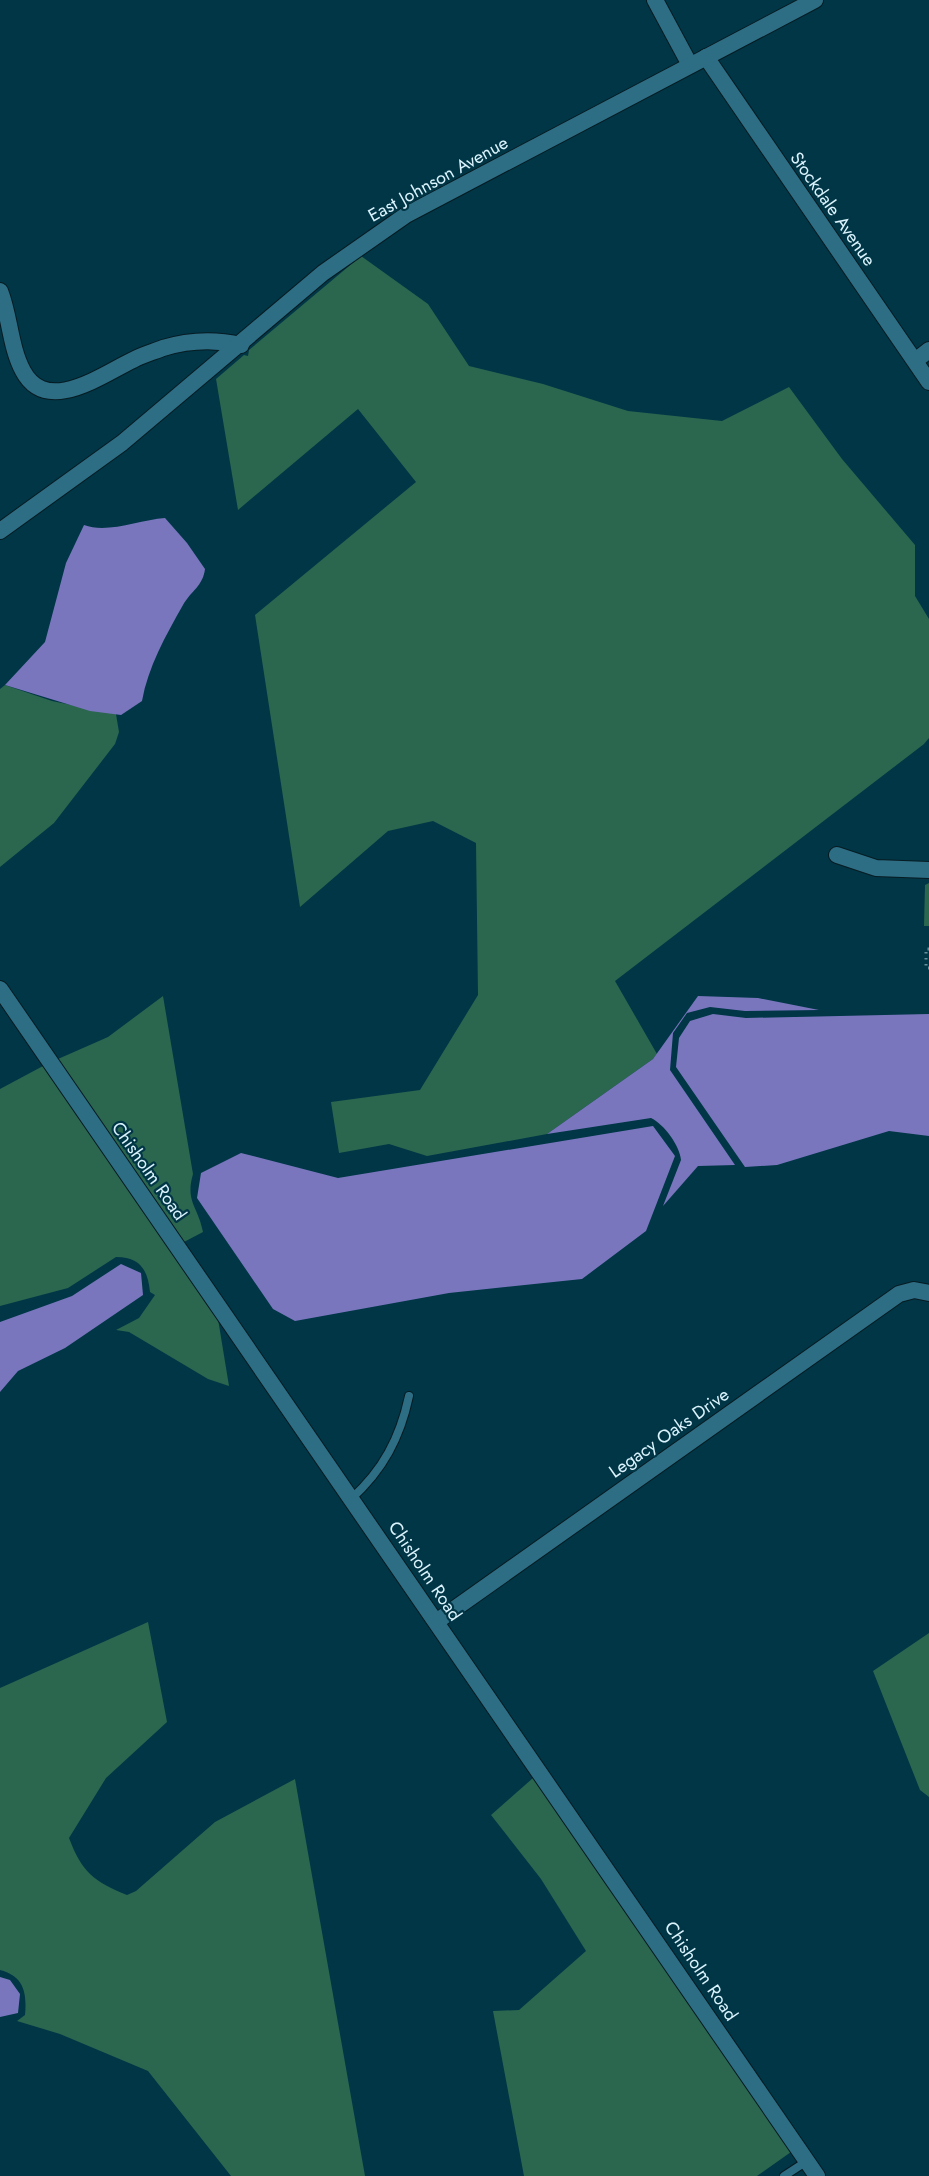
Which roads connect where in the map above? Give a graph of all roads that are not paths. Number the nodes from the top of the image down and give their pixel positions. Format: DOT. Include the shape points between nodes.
graph roads {
  1 [pos="655,0"];
  2 [pos="815,0"];
  3 [pos="706,57"];
  4 [pos="690,65"];
  5 [pos="0,291"];
  6 [pos="241,345"];
  7 [pos="929,350"];
  8 [pos="915,361"];
  9 [pos="929,382"];
  10 [pos="0,531"];
  11 [pos="837,855"];
  12 [pos="929,870"];
  13 [pos="0,989"];
  14 [pos="929,1293"];
  15 [pos="409,1396"];
  16 [pos="351,1499"];
  17 [pos="436,1622"];
  18 [pos="807,2161"];
  19 [pos="784,2176"];
  20 [pos="817,2176"];
  1 -- 4 [label="street"];
  2 -- 3 [label="street, East Johnson Avenue"];
  3 -- 4 [label="street, East Johnson Avenue"];
  3 -- 8 [label="street, Stockdale Avenue"];
  4 -- 6 [label="street, East Johnson Avenue" via="406,215 323,273"];
  5 -- 6 [label="street" via="23,372 44,389 70,390 165,348 210,340"];
  6 -- 10 [label="street, East Johnson Avenue" via="122,443"];
  7 -- 8 [label="street"];
  8 -- 9 [label="street, Stockdale Avenue"];
  11 -- 12 [label="street" via="876,868"];
  13 -- 16 [label="street, Chisholm Road"];
  14 -- 17 [label="street, Legacy Oaks Drive" via="914,1290 899,1294"];
  15 -- 16 [label="lane" via="393,1446 374,1476"];
  16 -- 17 [label="street, Chisholm Road"];
  17 -- 18 [label="street, Chisholm Road"];
  18 -- 19 [label="lane"];
  18 -- 20 [label="street, Chisholm Road"];
}
